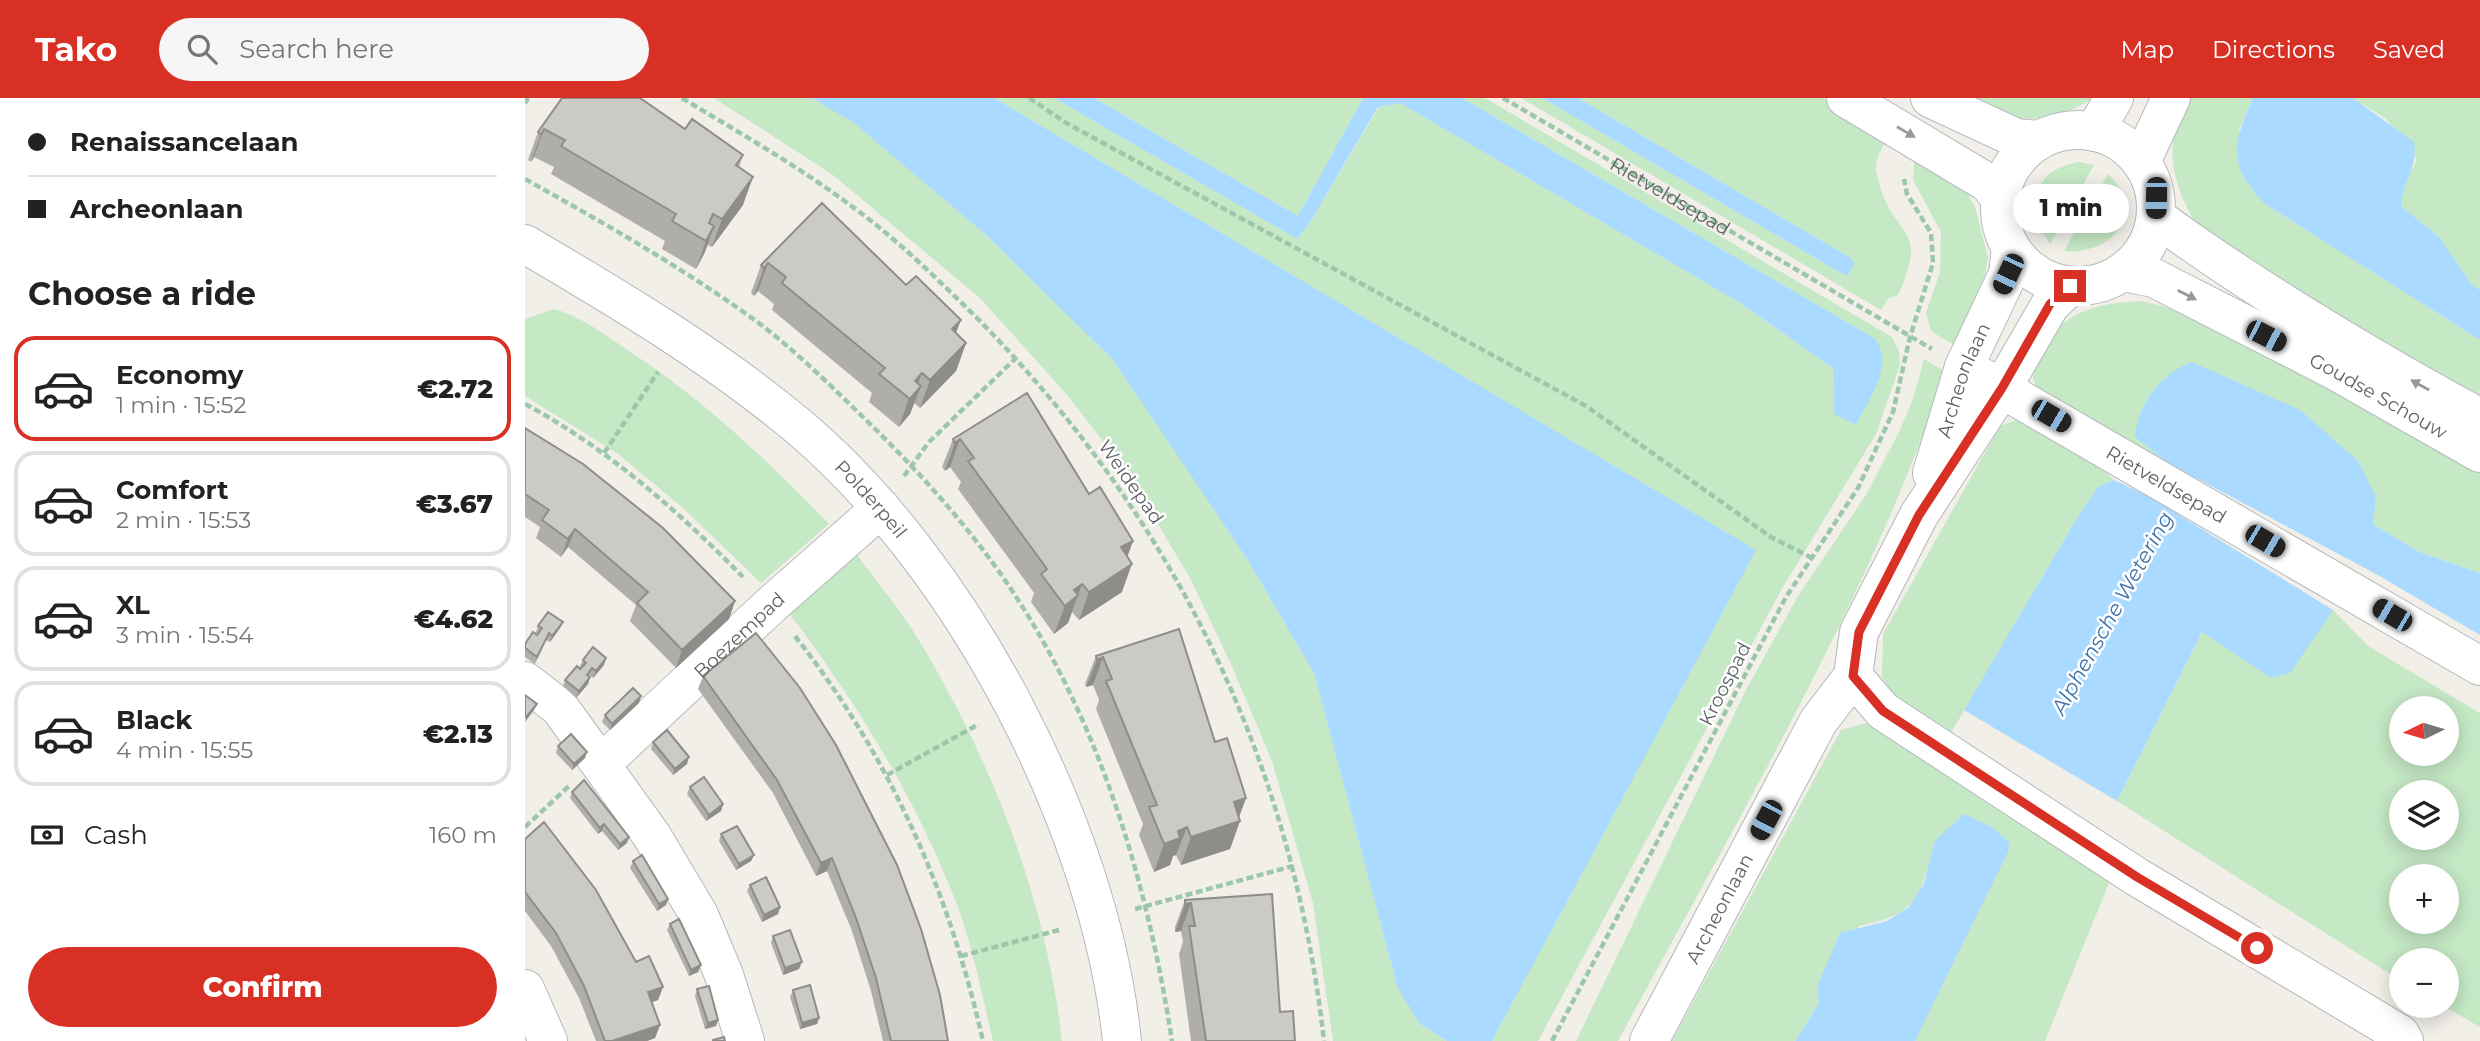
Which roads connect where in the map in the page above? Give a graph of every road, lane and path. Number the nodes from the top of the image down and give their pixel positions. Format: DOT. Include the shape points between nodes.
graph roads {
  1 [pos="528,98"];
  2 [pos="682,98"];
  3 [pos="1029,98"];
  4 [pos="1503,98"];
  5 [pos="1846,98"];
  6 [pos="1930,98"];
  7 [pos="2114,98"];
  8 [pos="2171,98"];
  9 [pos="525,103"];
  10 [pos="2094,132"];
  11 [pos="1913,135"];
  12 [pos="2040,140"];
  13 [pos="2141,162"];
  14 [pos="2000,199"];
  15 [pos="2155,217"];
  16 [pos="2011,248"];
  17 [pos="527,249"];
  18 [pos="2124,272"];
  19 [pos="2070,286"];
  20 [pos="681,337"];
  21 [pos="1910,337"];
  22 [pos="1016,358"];
  23 [pos="1964,367"];
  24 [pos="2002,388"];
  25 [pos="525,404"];
  26 [pos="2480,418"];
  27 [pos="604,453"];
  28 [pos="2480,453"];
  29 [pos="881,508"];
  30 [pos="1919,515"];
  31 [pos="1812,558"];
  32 [pos="771,605"];
  33 [pos="2480,666"];
  34 [pos="1853,676"];
  35 [pos="525,681"];
  36 [pos="1014,705"];
  37 [pos="601,764"];
  38 [pos="887,775"];
  39 [pos="525,827"];
  40 [pos="1293,866"];
  41 [pos="1099,919"];
  42 [pos="961,956"];
  43 [pos="525,989"];
  44 [pos="548,1041"];
  45 [pos="745,1041"];
  46 [pos="983,1041"];
  47 [pos="1122,1041"];
  48 [pos="1324,1041"];
  49 [pos="1552,1041"];
  50 [pos="1649,1041"];
  51 [pos="2404,1041"];
  1 -- 9 [label="path"];
  2 -- 22 [label="path, Weidepad" via="797,167 864,215"];
  3 -- 31 [label="path" via="1068,124 1586,406 1771,537"];
  4 -- 21 [label="path, Rietveldsepad"];
  5 -- 11 [label="street, one-way"];
  6 -- 12 [label="street" via="2016,138"];
  7 -- 10 [label="street"];
  8 -- 13 [label="street"];
  10 -- 12 [label="street" via="2076,130"];
  10 -- 13 [label="street" via="2113,138"];
  11 -- 14 [label="street" via="1988,183"];
  11 -- 21 [label="path, Kroospad" via="1901,167 1907,194 1931,233 1933,263"];
  12 -- 14 [label="street" via="2021,155"];
  13 -- 15 [label="street" via="2156,198"];
  14 -- 16 [label="street" via="2002,225"];
  15 -- 18 [label="street" via="2151,238"];
  26 -- 15 [label="street, Goudse Schouw, one-way" via="2350,347"];
  16 -- 19 [label="street" via="2027,267 2047,280"];
  16 -- 23 [label="street, Archeonlaan" via="2008,274"];
  17 -- 20 [label="street, Polderpeil"];
  18 -- 19 [label="street" via="2089,286"];
  18 -- 28 [label="street, Goudse Schouw, one-way" via="2166,284 2334,370"];
  19 -- 24 [label="street, Archeonlaan" via="2050,304"];
  20 -- 27 [label="path"];
  20 -- 29 [label="street, Polderpeil" via="800,428"];
  21 -- 31 [label="path, Kroospad" via="1893,412 1858,488"];
  22 -- 29 [label="path" via="929,442"];
  22 -- 40 [label="path, Weidepad" via="1090,448 1153,539 1196,614 1236,696"];
  23 -- 24 [label="street, Rietveldsepad"];
  23 -- 30 [label="street, Archeonlaan"];
  24 -- 30 [label="street, Archeonlaan"];
  24 -- 33 [label="street, Rietveldsepad"];
  25 -- 27 [label="path"];
  27 -- 32 [label="path" via="662,500"];
  29 -- 32 [label="street, Boezempad"];
  29 -- 36 [label="street, Polderpeil" via="954,604"];
  30 -- 34 [label="street, Archeonlaan" via="1859,632"];
  31 -- 49 [label="path, Kroospad" via="1786,597"];
  32 -- 37 [label="street, Boezempad"];
  32 -- 38 [label="path" via="832,683"];
  34 -- 50 [label="street, Archeonlaan" via="1818,722"];
  34 -- 51 [label="street" via="1883,711 2137,877 2400,1034"];
  35 -- 37 [label="street" via="560,709"];
  36 -- 38 [label="path"];
  36 -- 41 [label="street, Polderpeil" via="1064,816"];
  37 -- 39 [label="path" via="571,784"];
  37 -- 45 [label="street" via="652,836 699,915"];
  38 -- 42 [label="path" via="925,851"];
  40 -- 41 [label="path"];
  40 -- 48 [label="path, Weidepad" via="1316,968"];
  41 -- 42 [label="path"];
  41 -- 47 [label="street, Polderpeil"];
  42 -- 46 [label="path"];
  43 -- 44 [label="street"];
}
